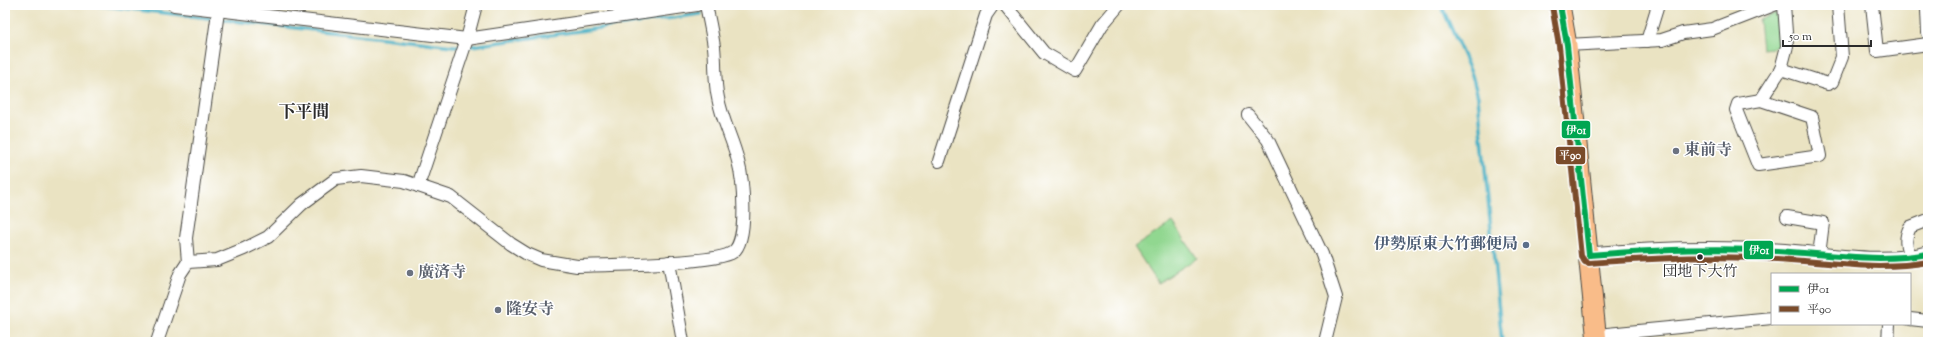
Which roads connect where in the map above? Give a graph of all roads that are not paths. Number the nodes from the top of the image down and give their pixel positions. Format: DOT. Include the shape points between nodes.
graph roads {
  1 [pos="174,5"];
  2 [pos="476,5"];
  3 [pos="697,5"];
  4 [pos="706,5"];
  5 [pos="993,5"];
  6 [pos="1005,5"];
  7 [pos="1119,5"];
  8 [pos="1560,5"];
  9 [pos="1658,5"];
  10 [pos="1774,5"];
  11 [pos="1784,5"];
  12 [pos="1838,5"];
  13 [pos="1872,5"];
  14 [pos="219,8"];
  15 [pos="1927,8"];
  16 [pos="1928,32"];
  17 [pos="467,39"];
  18 [pos="1647,40"];
  19 [pos="1928,44"];
  20 [pos="1567,45"];
  21 [pos="1781,69"];
  22 [pos="1761,100"];
  23 [pos="1248,114"];
  24 [pos="939,161"];
  25 [pos="418,186"];
  26 [pos="1787,217"];
  27 [pos="1928,220"];
  28 [pos="1928,254"];
  29 [pos="1589,255"];
  30 [pos="1819,255"];
  31 [pos="1911,258"];
  32 [pos="188,262"];
  33 [pos="669,262"];
  34 [pos="1771,318"];
  35 [pos="1911,319"];
  36 [pos="1928,321"];
  37 [pos="1889,325"];
  38 [pos="1597,339"];
  39 [pos="157,342"];
  40 [pos="683,342"];
  41 [pos="1325,342"];
  42 [pos="1888,342"];
  1 -- 14 [label="street"];
  2 -- 17 [label="street"];
  3 -- 17 [label="street"];
  4 -- 33 [label="street" via="714,48 720,111 738,161 743,185 741,244 733,252 701,260"];
  5 -- 24 [label="street" via="986,15"];
  6 -- 7 [label="street" via="1044,54 1075,71 1102,25"];
  8 -- 20 [label="main road"];
  9 -- 18 [label="street"];
  10 -- 18 [label="street" via="1712,29 1683,33 1662,40"];
  11 -- 21 [label="street" via="1787,46"];
  12 -- 21 [label="street" via="1842,57 1832,82 1828,84"];
  13 -- 19 [label="street" via="1877,51"];
  14 -- 17 [label="street"];
  14 -- 32 [label="street" via="186,238"];
  15 -- 16 [label="street"];
  17 -- 25 [label="street"];
  18 -- 20 [label="street"];
  20 -- 29 [label="main road"];
  21 -- 22 [label="street"];
  22 -- 22 [label="street" via="1738,104 1736,110 1758,165 1820,156 1812,117"];
  23 -- 41 [label="street" via="1268,140 1322,254 1336,297"];
  25 -- 32 [label="street" via="404,181 361,176 336,179 302,204 268,237 217,260"];
  25 -- 33 [label="street" via="451,196 511,244 542,260 577,266"];
  26 -- 30 [label="street" via="1824,219"];
  27 -- 31 [label="street" via="1910,227 1906,236"];
  28 -- 31 [label="street"];
  29 -- 30 [label="street" via="1689,248"];
  29 -- 38 [label="main road"];
  30 -- 31 [label="street" via="1865,260"];
  32 -- 39 [label="street" via="180,274"];
  33 -- 40 [label="street"];
  34 -- 38 [label="street"];
  35 -- 36 [label="street"];
  37 -- 42 [label="street"];
}
